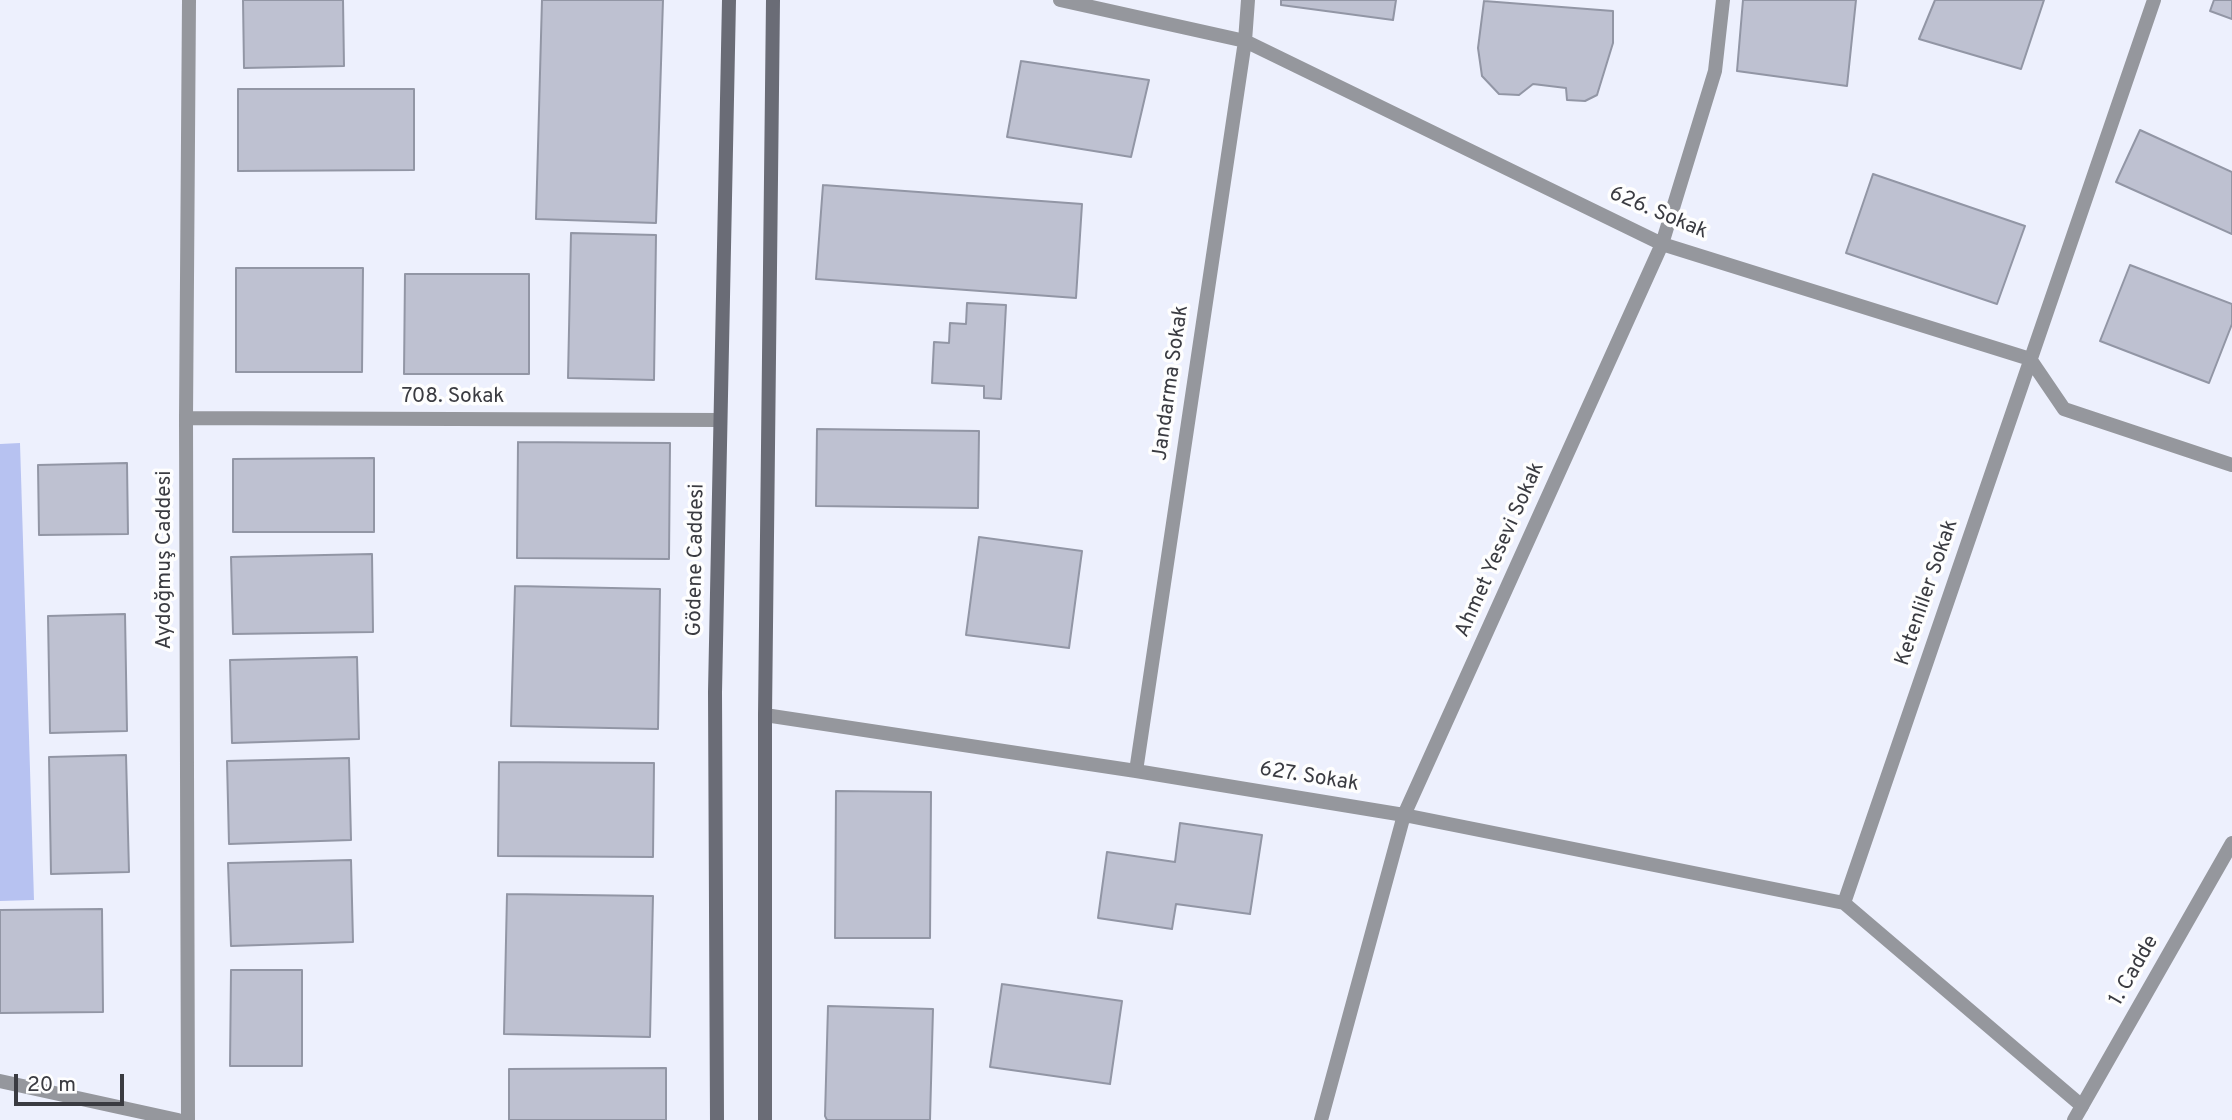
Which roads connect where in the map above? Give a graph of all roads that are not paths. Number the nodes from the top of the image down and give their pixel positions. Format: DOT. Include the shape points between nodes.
graph roads {
  1 [pos="189,0"];
  2 [pos="729,0"];
  3 [pos="773,0"];
  4 [pos="1060,0"];
  5 [pos="1248,0"];
  6 [pos="1723,0"];
  7 [pos="2154,0"];
  8 [pos="1245,41"];
  9 [pos="1662,244"];
  10 [pos="2031,359"];
  11 [pos="186,418"];
  12 [pos="720,420"];
  13 [pos="2232,465"];
  14 [pos="765,715"];
  15 [pos="1136,771"];
  16 [pos="1404,815"];
  17 [pos="2232,843"];
  18 [pos="1844,903"];
  19 [pos="0,1081"];
  20 [pos="2082,1107"];
  21 [pos="178,1120"];
  22 [pos="188,1120"];
  23 [pos="717,1120"];
  24 [pos="765,1120"];
  25 [pos="1321,1120"];
  26 [pos="2074,1120"];
  1 -- 11 [label="street, Aydoğmuş Caddesi"];
  2 -- 12 [label="main road, Gödene Caddesi"];
  3 -- 14 [label="main road"];
  4 -- 8 [label="street, 626. Sokak"];
  5 -- 8 [label="street, Jandarma Sokak"];
  6 -- 9 [label="street, Ahmet Yesevi Sokak" via="1715,71"];
  7 -- 10 [label="street, Ketenliler Sokak"];
  8 -- 9 [label="street, 626. Sokak"];
  8 -- 15 [label="street, Jandarma Sokak"];
  9 -- 10 [label="street, 626. Sokak"];
  9 -- 16 [label="street, Ahmet Yesevi Sokak"];
  10 -- 13 [label="street" via="2064,409"];
  10 -- 18 [label="street, Ketenliler Sokak"];
  11 -- 12 [label="street, 708. Sokak"];
  11 -- 22 [label="street, Aydoğmuş Caddesi"];
  12 -- 23 [label="main road, Gödene Caddesi" via="715,692"];
  14 -- 15 [label="street, 627. Sokak"];
  14 -- 24 [label="main road"];
  15 -- 16 [label="street, 627. Sokak"];
  16 -- 18 [label="street, 627. Sokak"];
  16 -- 25 [label="street, Ahmet Yesevi Sokak"];
  17 -- 20 [label="street, 1. Cadde"];
  18 -- 20 [label="street"];
  19 -- 21 [label="street"];
  20 -- 26 [label="street, 1. Cadde"];
}
